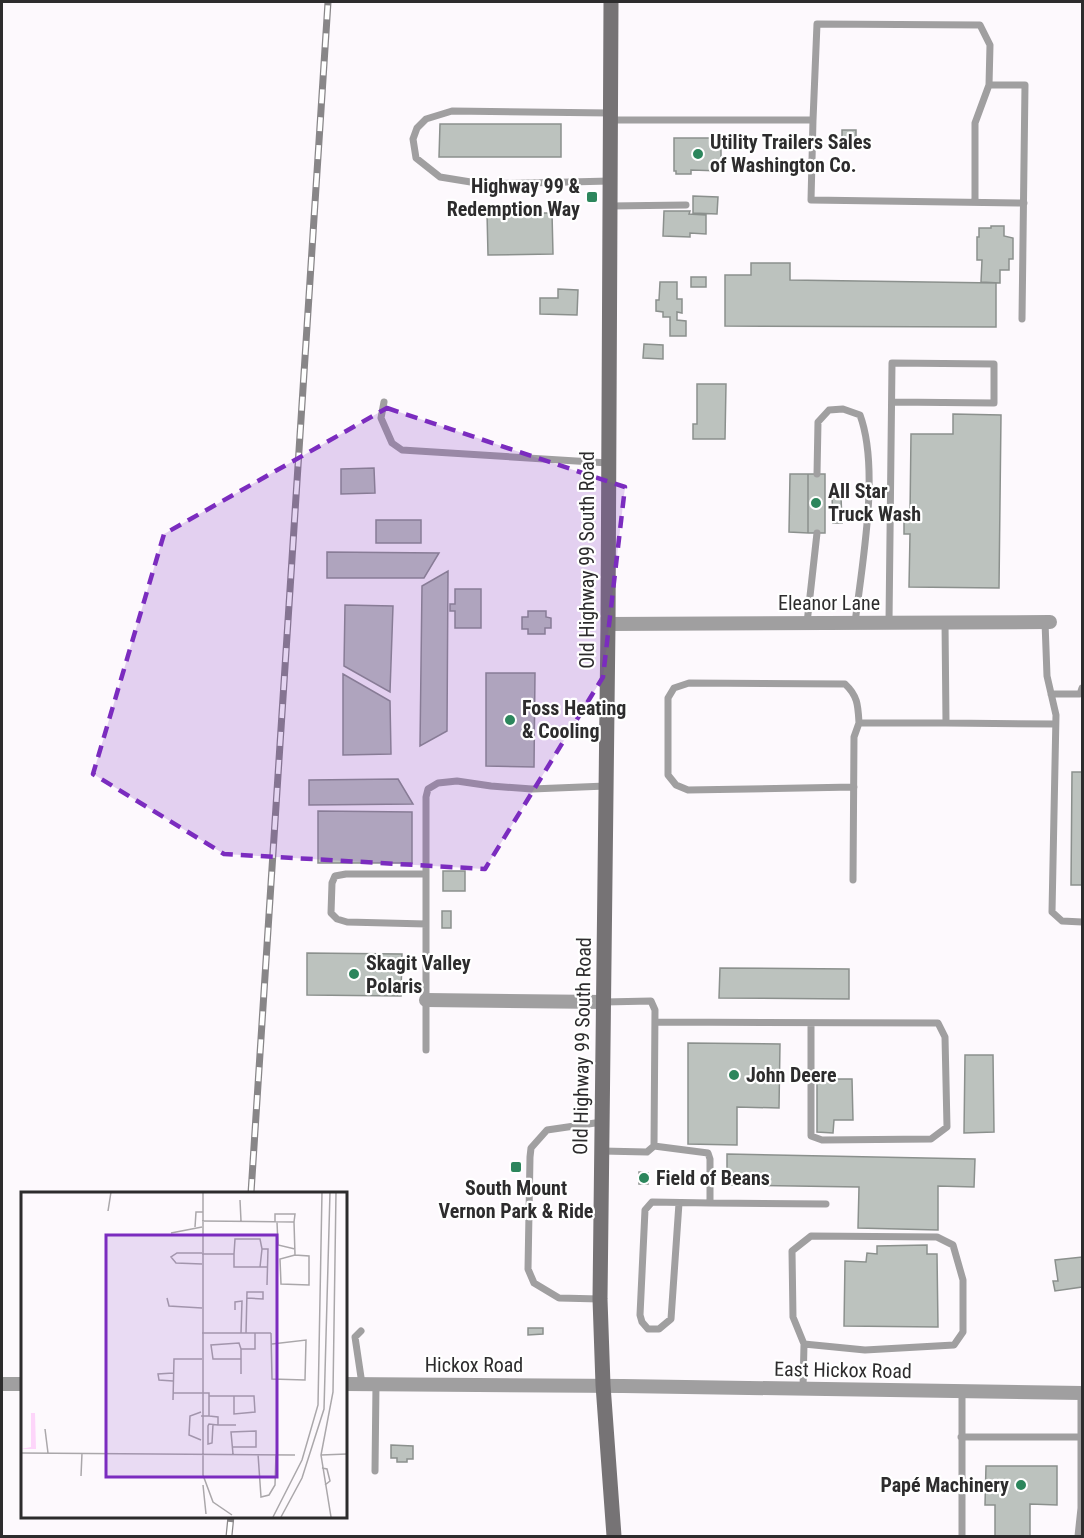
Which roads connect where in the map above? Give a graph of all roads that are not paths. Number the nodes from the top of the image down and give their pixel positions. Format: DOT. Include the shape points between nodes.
graph roads {
  1 [pos="611,2"];
  2 [pos="989,85"];
  3 [pos="610,117"];
  4 [pos="813,120"];
  5 [pos="610,181"];
  6 [pos="975,202"];
  7 [pos="1024,203"];
  8 [pos="686,205"];
  9 [pos="610,206"];
  10 [pos="1022,319"];
  11 [pos="384,402"];
  12 [pos="892,402"];
  13 [pos="608,463"];
  14 [pos="817,474"];
  15 [pos="817,532"];
  16 [pos="889,622"];
  17 [pos="945,622"];
  18 [pos="1048,622"];
  19 [pos="807,623"];
  20 [pos="855,623"];
  21 [pos="608,624"];
  22 [pos="1083,687"];
  23 [pos="1051,694"];
  24 [pos="859,723"];
  25 [pos="946,723"];
  26 [pos="1056,724"];
  27 [pos="606,786"];
  28 [pos="854,787"];
  29 [pos="426,874"];
  30 [pos="853,880"];
  31 [pos="1083,922"];
  32 [pos="426,924"];
  33 [pos="426,1000"];
  34 [pos="604,1002"];
  35 [pos="655,1022"];
  36 [pos="811,1023"];
  37 [pos="426,1050"];
  38 [pos="602,1122"];
  39 [pos="654,1146"];
  40 [pos="602,1151"];
  41 [pos="679,1203"];
  42 [pos="710,1203"];
  43 [pos="826,1204"];
  44 [pos="600,1299"];
  45 [pos="361,1331"];
  46 [pos="804,1344"];
  47 [pos="2,1384"];
  48 [pos="21,1384"];
  49 [pos="346,1384"];
  50 [pos="362,1384"];
  51 [pos="376,1384"];
  52 [pos="603,1385"];
  53 [pos="803,1388"];
  54 [pos="962,1391"];
  55 [pos="1082,1393"];
  56 [pos="961,1437"];
  57 [pos="1081,1437"];
  58 [pos="375,1471"];
  59 [pos="613,1533"];
  60 [pos="962,1536"];
  61 [pos="1078,1536"];
  1 -- 3 [label="street, Old Highway 99 South Road"];
  2 -- 4 [label="lane" via="990,45 980,25 817,24"];
  2 -- 6 [label="lane" via="975,123"];
  2 -- 7 [label="lane" via="1025,85"];
  3 -- 4 [label="lane"];
  3 -- 5 [label="street, Old Highway 99 South Road"];
  3 -- 5 [label="lane" via="452,111 426,119 413,139 416,158 440,177 483,184"];
  4 -- 6 [label="lane" via="811,200"];
  5 -- 9 [label="street, Old Highway 99 South Road"];
  6 -- 7 [label="lane"];
  7 -- 10 [label="lane"];
  8 -- 9 [label="lane"];
  9 -- 13 [label="street, Old Highway 99 South Road"];
  11 -- 13 [label="lane" via="381,418 392,443 402,450"];
  12 -- 12 [label="lane" via="892,363 994,364 994,403"];
  12 -- 16 [label="lane"];
  13 -- 21 [label="street, Old Highway 99 South Road"];
  14 -- 20 [label="lane" via="818,422 829,410 843,409 860,415 866,432 869,474"];
  15 -- 19 [label="lane"];
  16 -- 17 [label="street, Eleanor Lane"];
  16 -- 20 [label="street, Eleanor Lane"];
  17 -- 18 [label="street, Eleanor Lane"];
  17 -- 25 [label="lane"];
  18 -- 23 [label="lane" via="1047,676"];
  19 -- 20 [label="street, Eleanor Lane"];
  19 -- 21 [label="street, Eleanor Lane"];
  21 -- 27 [label="street, Old Highway 99 South Road"];
  22 -- 23 [label="lane" via="1080,694"];
  23 -- 26 [label="lane"];
  24 -- 25 [label="lane"];
  24 -- 28 [label="lane" via="854,736"];
  24 -- 28 [label="lane" via="858,700 845,684 689,683 675,688 668,698 668,775 676,785 688,790"];
  25 -- 26 [label="lane"];
  26 -- 31 [label="lane" via="1052,912 1062,921"];
  27 -- 29 [label="lane" via="532,789 457,781 438,783 428,789 426,797"];
  27 -- 34 [label="street, Old Highway 99 South Road"];
  28 -- 30 [label="lane"];
  29 -- 32 [label="lane"];
  29 -- 32 [label="lane" via="335,876 331,913 347,922"];
  32 -- 33 [label="lane"];
  33 -- 34 [label="street"];
  33 -- 37 [label="lane"];
  34 -- 35 [label="lane" via="651,1001"];
  34 -- 38 [label="street, Old Highway 99 South Road"];
  35 -- 36 [label="lane"];
  35 -- 39 [label="lane"];
  36 -- 36 [label="lane" via="938,1023 945,1037 948,1127 931,1139 822,1140 810,1136"];
  38 -- 40 [label="street, Old Highway 99 South Road"];
  38 -- 44 [label="lane" via="547,1130 531,1148 528,1269 534,1283 558,1298"];
  39 -- 40 [label="lane" via="647,1152"];
  39 -- 42 [label="lane" via="708,1153"];
  40 -- 44 [label="street, Old Highway 99 South Road"];
  41 -- 41 [label="lane" via="652,1202 645,1210 640,1315 648,1329 659,1329 671,1319"];
  41 -- 42 [label="lane"];
  42 -- 43 [label="lane"];
  44 -- 52 [label="street, Old Highway 99 South Road"];
  45 -- 50 [label="lane" via="355,1337"];
  46 -- 46 [label="lane" via="793,1317 792,1251 811,1236 937,1237 953,1245 963,1280 963,1332 954,1345 865,1350"];
  46 -- 53 [label="lane"];
  47 -- 48 [label="street"];
  49 -- 50 [label="street, Hickox Road"];
  50 -- 51 [label="street, Hickox Road"];
  51 -- 52 [label="street, Hickox Road"];
  51 -- 58 [label="lane"];
  52 -- 53 [label="street, East Hickox Road"];
  52 -- 59 [label="street"];
  53 -- 54 [label="street, East Hickox Road"];
  54 -- 55 [label="street, East Hickox Road"];
  54 -- 56 [label="lane"];
  55 -- 57 [label="lane"];
  56 -- 57 [label="lane"];
  56 -- 60 [label="lane"];
  57 -- 61 [label="lane"];
}
